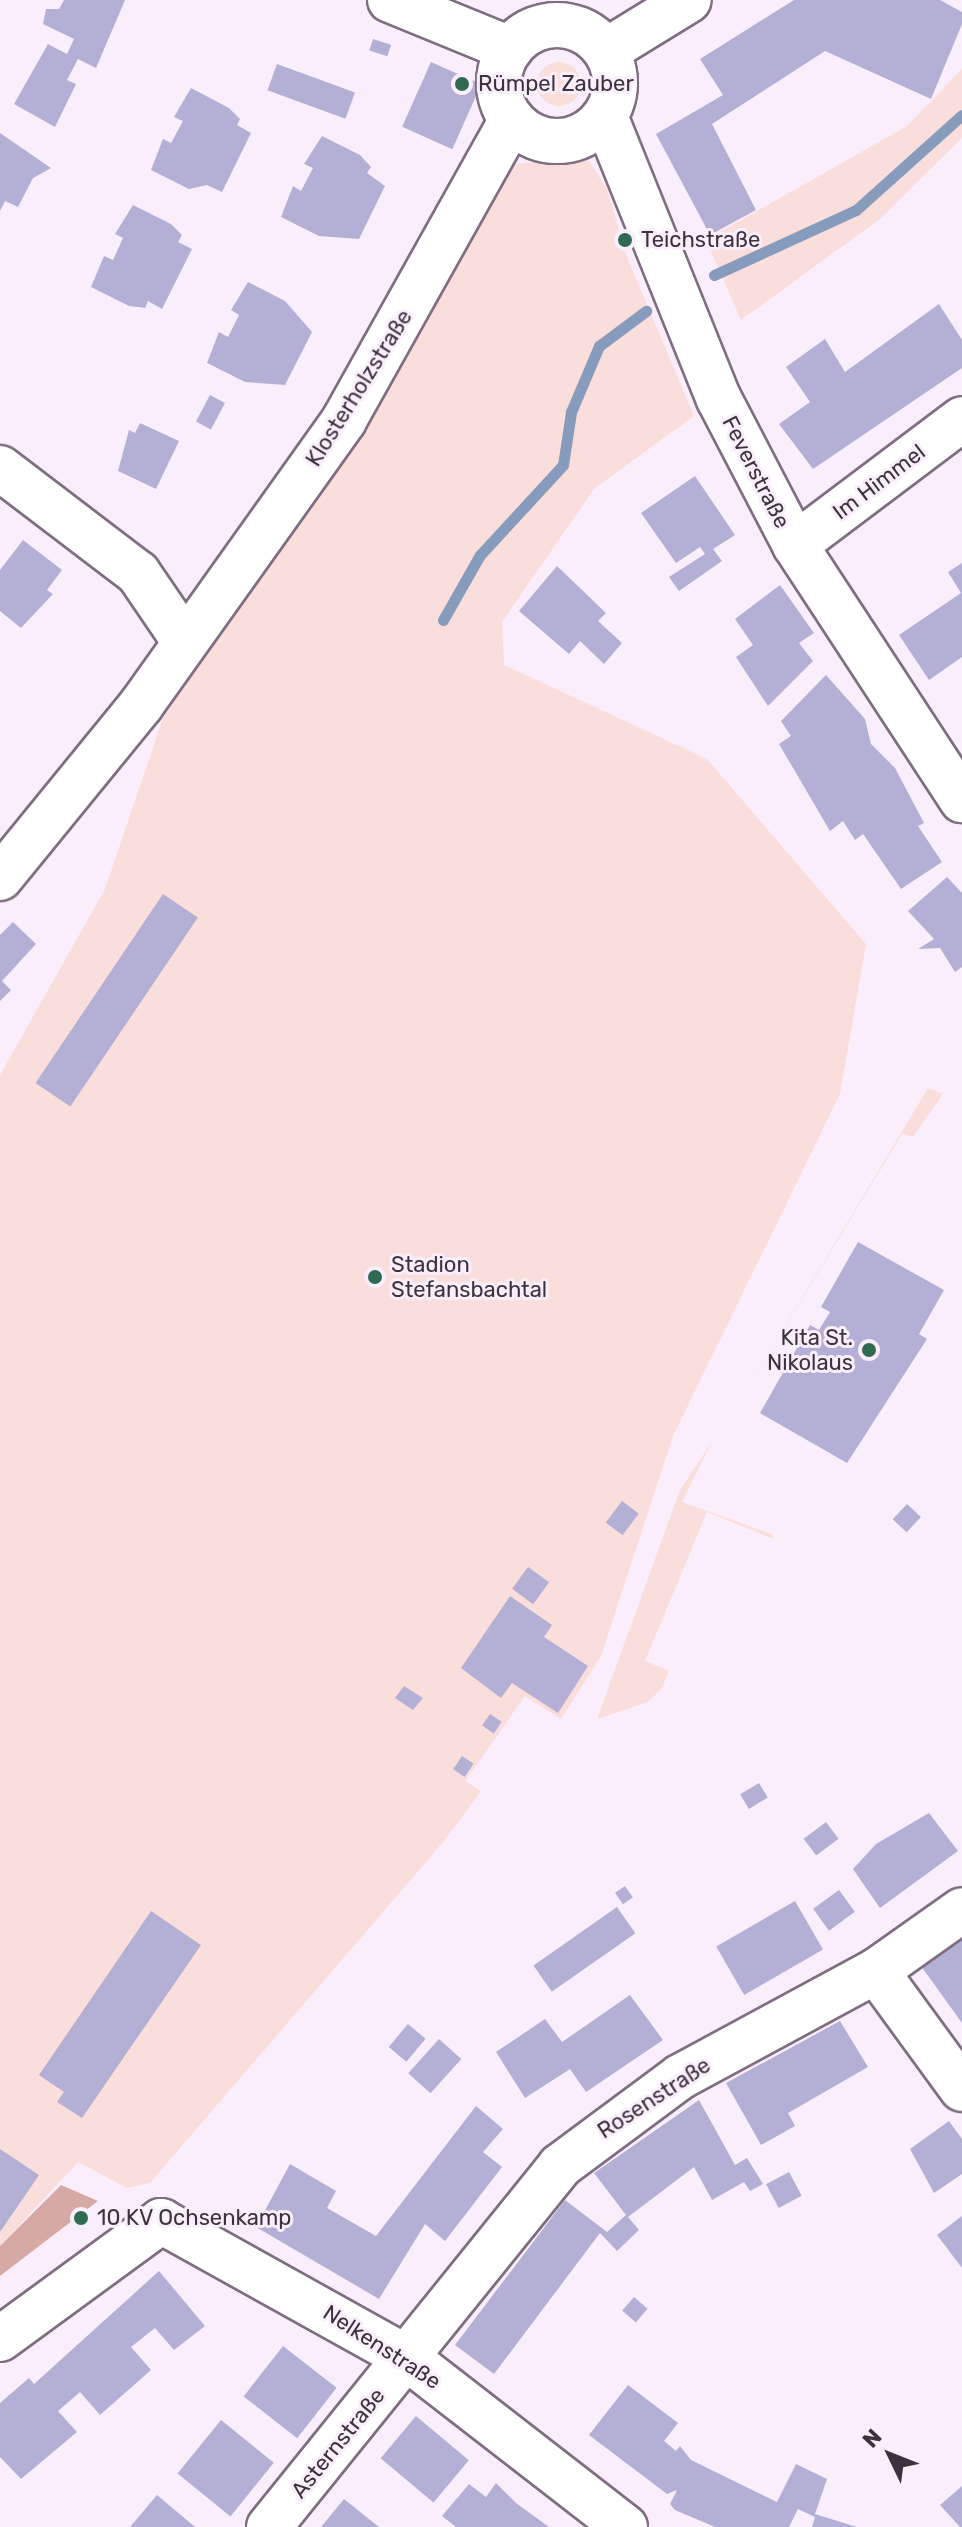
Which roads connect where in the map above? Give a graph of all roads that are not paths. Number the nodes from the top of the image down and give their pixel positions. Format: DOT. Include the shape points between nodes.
graph roads {
  1 [pos="390,0"];
  2 [pos="689,0"];
  3 [pos="510,49"];
  4 [pos="606,51"];
  5 [pos="605,116"];
  6 [pos="512,120"];
  7 [pos="962,419"];
  8 [pos="0,468"];
  9 [pos="795,545"];
  10 [pos="185,642"];
  11 [pos="962,800"];
  12 [pos="0,878"];
  13 [pos="962,1910"];
  14 [pos="876,1971"];
  15 [pos="962,2089"];
  16 [pos="0,2339"];
  17 [pos="407,2358"];
  18 [pos="269,2527"];
  19 [pos="625,2527"];
  1 -- 3 [label="street"];
  2 -- 4 [label="street"];
  3 -- 4 [label="street" via="555,24 584,31"];
  3 -- 6 [label="street" via="499,82"];
  4 -- 5 [label="street" via="615,94"];
  5 -- 6 [label="street" via="590,131 549,140"];
  5 -- 9 [label="street, Feverstraße" via="719,399"];
  6 -- 10 [label="street, Klosterholzstraße" via="344,420"];
  7 -- 9 [label="street, Im Himmel"];
  8 -- 10 [label="street" via="138,573"];
  9 -- 11 [label="street, Feverstraße"];
  10 -- 12 [label="street, Klosterholzstraße"];
  13 -- 14 [label="street, Rosenstraße"];
  14 -- 15 [label="street"];
  14 -- 17 [label="street, Rosenstraße" via="612,2122 546,2182"];
  16 -- 17 [label="street, Nelkenstraße" via="161,2221"];
  17 -- 18 [label="street, Asternstraße"];
  17 -- 19 [label="street, Nelkenstraße"];
}
